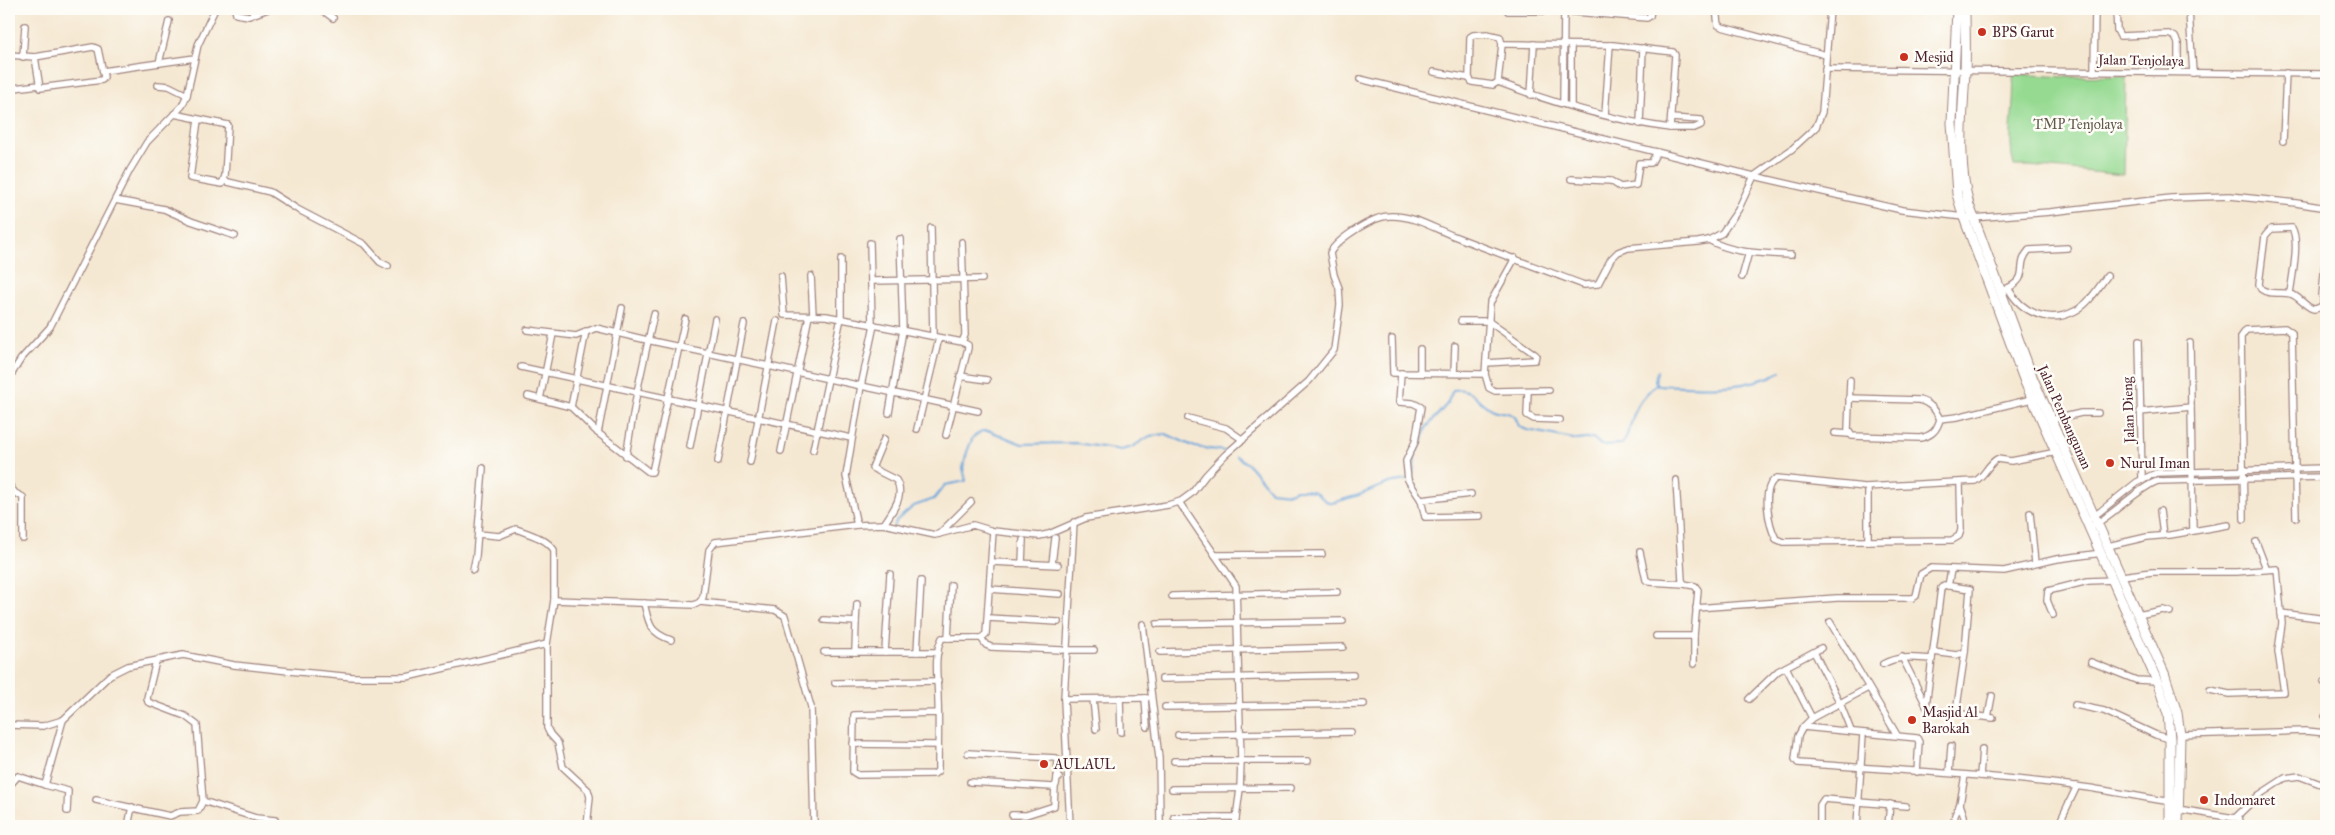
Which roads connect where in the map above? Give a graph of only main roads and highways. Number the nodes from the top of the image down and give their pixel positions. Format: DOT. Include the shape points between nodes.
graph roads {
  1 [pos="1957,9"];
  2 [pos="1965,9"];
  3 [pos="1960,71"];
  4 [pos="1968,218"];
  5 [pos="2037,398"];
  6 [pos="2093,522"];
  7 [pos="2118,578"];
  8 [pos="2175,760"];
  9 [pos="2173,806"];
  10 [pos="2170,826"];
  11 [pos="2178,826"];
  1 -- 3 [label="main road, Jalan Pembangunan"];
  2 -- 3 [label="main road, Jalan Pembangunan"];
  3 -- 4 [label="main road, Jalan Pembangunan" via="1952,123 1957,194"];
  4 -- 5 [label="main road, Jalan Pembangunan"];
  4 -- 5 [label="main road, Jalan Pembangunan" via="2004,290"];
  5 -- 6 [label="main road, Jalan Pembangunan" via="2057,452"];
  5 -- 6 [label="main road, Jalan Pembangunan" via="2051,420"];
  6 -- 7 [label="main road, Jalan Pembangunan"];
  7 -- 8 [label="main road, Jalan Pembangunan" via="2168,714"];
  7 -- 8 [label="main road, Jalan Pembangunan" via="2164,673 2180,735"];
  8 -- 9 [label="main road, Jalan Pembangunan"];
  9 -- 10 [label="main road, Jalan Pembangunan"];
  9 -- 11 [label="main road, Jalan Pembangunan"];
}
